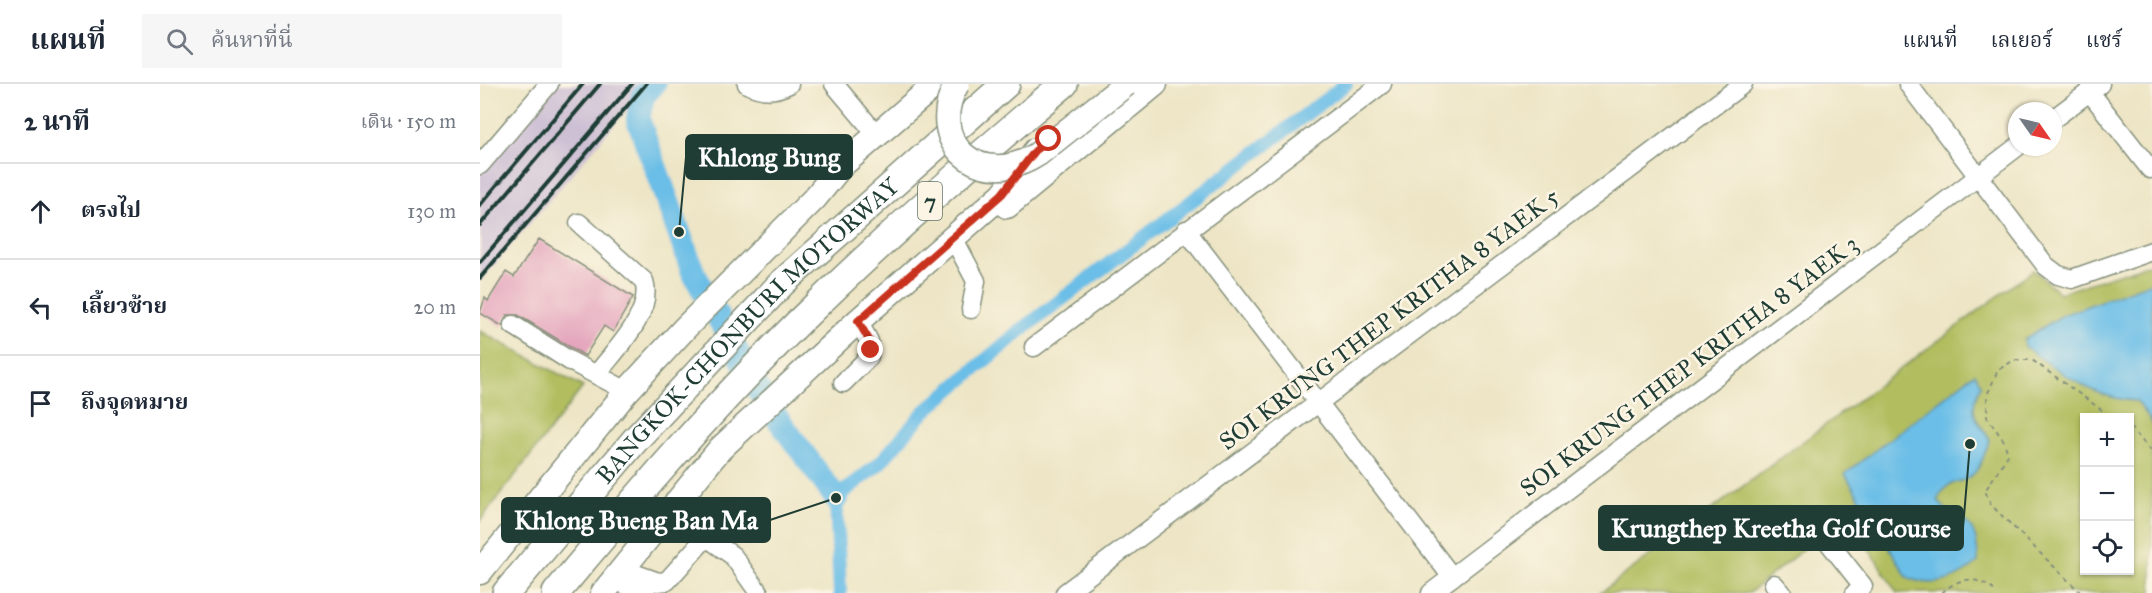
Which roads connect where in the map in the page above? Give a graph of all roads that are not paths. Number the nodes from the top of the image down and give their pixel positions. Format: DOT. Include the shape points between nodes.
graph roads {
  1 [pos="549,84"];
  2 [pos="747,84"];
  3 [pos="789,84"];
  4 [pos="834,84"];
  5 [pos="936,84"];
  6 [pos="957,84"];
  7 [pos="968,84"];
  8 [pos="1006,84"];
  9 [pos="1064,84"];
  10 [pos="1116,84"];
  11 [pos="1126,84"];
  12 [pos="1155,84"];
  13 [pos="1382,84"];
  14 [pos="1743,84"];
  15 [pos="1908,84"];
  16 [pos="2095,88"];
  17 [pos="2062,112"];
  18 [pos="876,134"];
  19 [pos="2008,154"];
  20 [pos="480,165"];
  21 [pos="2150,169"];
  22 [pos="1977,177"];
  23 [pos="815,198"];
  24 [pos="579,223"];
  25 [pos="1186,230"];
  26 [pos="957,245"];
  27 [pos="2152,251"];
  28 [pos="926,263"];
  29 [pos="971,309"];
  30 [pos="858,321"];
  31 [pos="513,326"];
  32 [pos="1034,347"];
  33 [pos="597,374"];
  34 [pos="843,383"];
  35 [pos="627,391"];
  36 [pos="1318,402"];
  37 [pos="669,510"];
  38 [pos="707,536"];
  39 [pos="1826,539"];
  40 [pos="480,572"];
  41 [pos="1452,578"];
  42 [pos="609,586"];
  43 [pos="1859,589"];
  44 [pos="506,593"];
  45 [pos="556,593"];
  46 [pos="646,593"];
  47 [pos="759,593"];
  48 [pos="1065,593"];
  49 [pos="1431,593"];
  1 -- 20 [label="street"];
  2 -- 3 [label="street" via="760,90 777,90"];
  4 -- 18 [label="street"];
  5 -- 18 [label="main road"];
  6 -- 11 [label="main road, bridge" via="948,106 952,139 972,161 999,169 1024,163 1038,154"];
  7 -- 23 [label="main road" via="928,106 852,173"];
  8 -- 44 [label="highway, BANGKOK-CHONBURI MOTORWAY / 7" via="783,283 582,500"];
  9 -- 45 [label="highway, BANGKOK-CHONBURI MOTORWAY / 7" via="910,218 800,322 714,411"];
  10 -- 28 [label="main road" via="1035,151 1011,185"];
  12 -- 26 [label="main road"];
  13 -- 25 [label="street"];
  14 -- 36 [label="street, SOI KRUNG THEP KRITHA 8 YAEK 5"];
  15 -- 22 [label="street"];
  16 -- 17 [label="street"];
  16 -- 21 [label="street"];
  18 -- 23 [label="main road"];
  19 -- 22 [label="street, SOI KRUNG THEP KRITHA 8 YAEK 3"];
  22 -- 27 [label="street" via="2046,266 2058,275 2072,279"];
  22 -- 41 [label="street, SOI KRUNG THEP KRITHA 8 YAEK 3"];
  23 -- 35 [label="main road" via="760,250"];
  24 -- 33 [label="street" via="644,281 647,291 633,327"];
  25 -- 32 [label="street"];
  25 -- 36 [label="street"];
  26 -- 28 [label="main road"];
  26 -- 29 [label="street" via="976,281"];
  28 -- 30 [label="main road"];
  30 -- 34 [label="street" via="869,340 869,357"];
  30 -- 37 [label="main road" via="720,449"];
  31 -- 33 [label="street"];
  33 -- 35 [label="street"];
  35 -- 40 [label="main road"];
  36 -- 41 [label="street"];
  36 -- 48 [label="street, SOI KRUNG THEP KRITHA 8 YAEK 5"];
  37 -- 38 [label="street"];
  37 -- 42 [label="main road"];
  38 -- 42 [label="street" via="668,580"];
  38 -- 47 [label="street" via="732,556"];
  39 -- 43 [label="street"];
  41 -- 49 [label="street, SOI KRUNG THEP KRITHA 8 YAEK 3"];
  42 -- 46 [label="street"];
}
